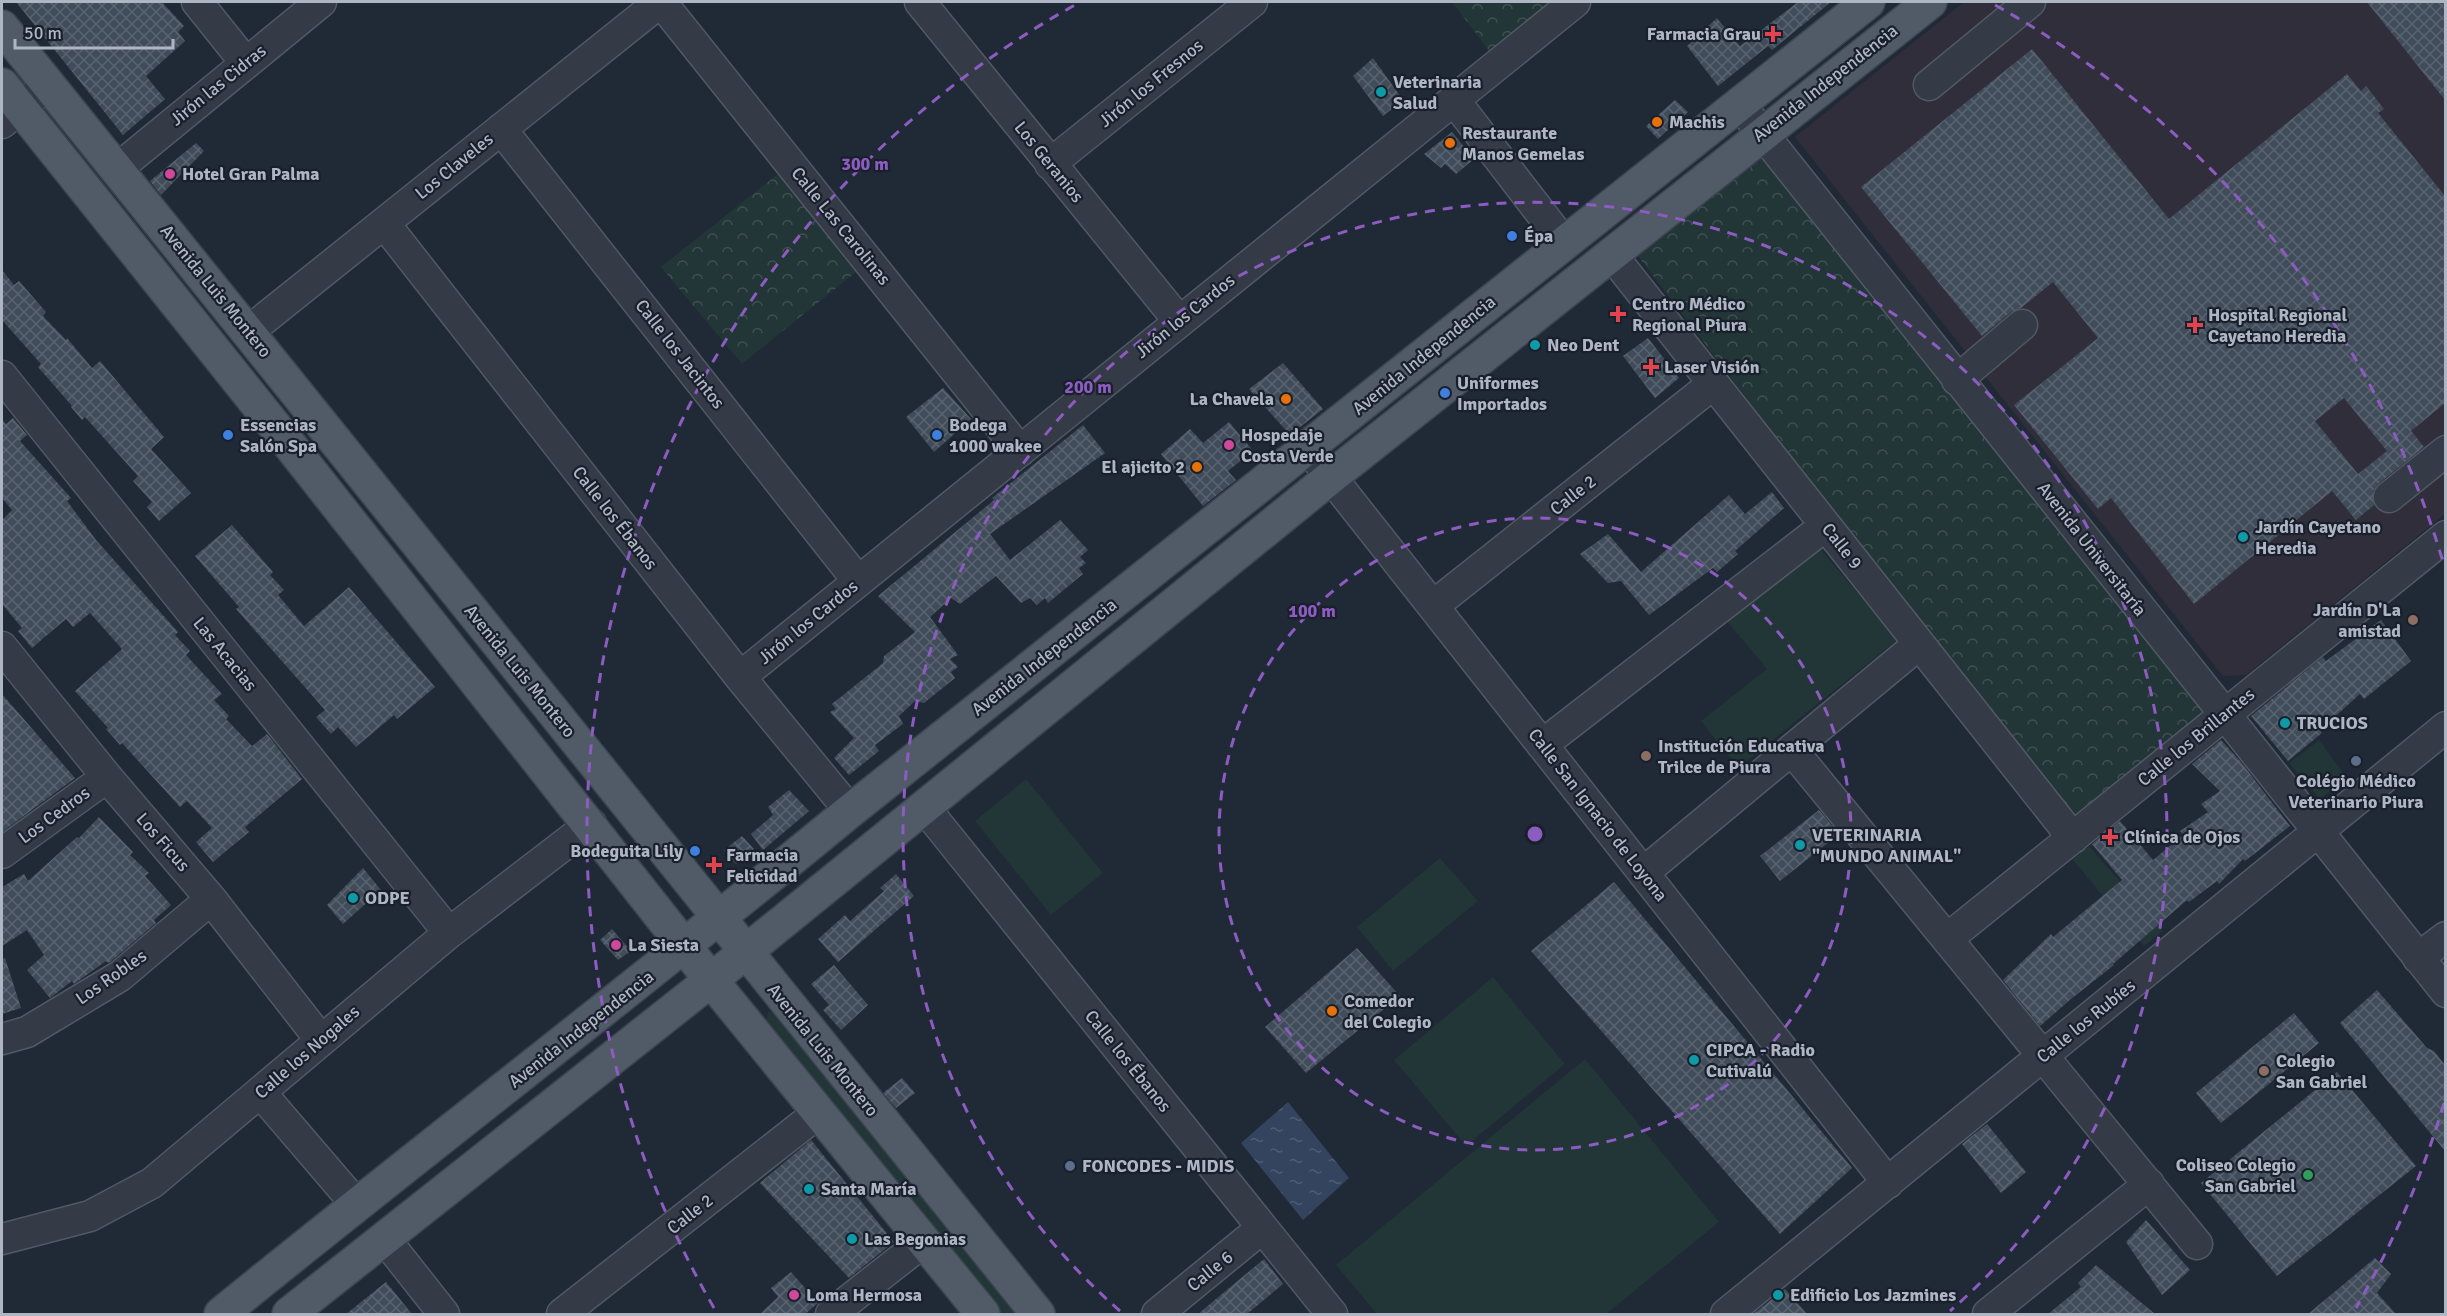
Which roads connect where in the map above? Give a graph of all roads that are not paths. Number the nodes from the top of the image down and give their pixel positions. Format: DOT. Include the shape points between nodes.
graph roads {
  1 [pos="197,2"];
  2 [pos="321,2"];
  3 [pos="660,2"];
  4 [pos="922,2"];
  5 [pos="1251,2"];
  6 [pos="1575,2"];
  7 [pos="1868,2"];
  8 [pos="1930,2"];
  9 [pos="2031,2"];
  10 [pos="2,27"];
  11 [pos="245,62"];
  12 [pos="48,84"];
  13 [pos="1929,85"];
  14 [pos="1454,99"];
  15 [pos="1739,104"];
  16 [pos="8,105"];
  17 [pos="501,129"];
  18 [pos="1762,133"];
  19 [pos="1050,164"];
  20 [pos="117,169"];
  21 [pos="384,223"];
  22 [pos="1564,243"];
  23 [pos="1611,254"];
  24 [pos="1179,321"];
  25 [pos="2022,325"];
  26 [pos="249,331"];
  27 [pos="2,376"];
  28 [pos="1957,380"];
  29 [pos="1713,384"];
  30 [pos="1308,448"];
  31 [pos="1020,450"];
  32 [pos="2445,451"];
  33 [pos="1330,477"];
  34 [pos="2389,497"];
  35 [pos="1826,526"];
  36 [pos="2445,536"];
  37 [pos="858,581"];
  38 [pos="1433,606"];
  39 [pos="1919,644"];
  40 [pos="2,647"];
  41 [pos="740,677"];
  42 [pos="2223,715"];
  43 [pos="2445,728"];
  44 [pos="1542,745"];
  45 [pos="1792,750"];
  46 [pos="107,777"];
  47 [pos="924,807"];
  48 [pos="850,811"];
  49 [pos="591,824"];
  50 [pos="2318,832"];
  51 [pos="2073,838"];
  52 [pos="2,853"];
  53 [pos="1643,873"];
  54 [pos="211,899"];
  55 [pos="718,920"];
  56 [pos="448,933"];
  57 [pos="2445,937"];
  58 [pos="1947,939"];
  59 [pos="685,947"];
  60 [pos="744,953"];
  61 [pos="2418,958"];
  62 [pos="711,980"];
  63 [pos="2445,993"];
  64 [pos="2,1039"];
  65 [pos="320,1039"];
  66 [pos="2043,1056"];
  67 [pos="260,1092"];
  68 [pos="818,1113"];
  69 [pos="1888,1183"];
  70 [pos="2148,1184"];
  71 [pos="356,1204"];
  72 [pos="1262,1228"];
  73 [pos="384,1238"];
  74 [pos="2,1239"];
  75 [pos="923,1242"];
  76 [pos="2197,1244"];
  77 [pos="1734,1312"];
  78 [pos="222,1314"];
  79 [pos="290,1314"];
  80 [pos="444,1314"];
  81 [pos="562,1314"];
  82 [pos="831,1314"];
  83 [pos="983,1314"];
  84 [pos="1038,1314"];
  85 [pos="1157,1314"];
  86 [pos="1332,1314"];
  87 [pos="1988,1314"];
  1 -- 11 [label="street"];
  2 -- 11 [label="street, Jirón las Cidras"];
  3 -- 17 [label="street, Los Claveles"];
  3 -- 31 [label="street, Calle Las Carolinas"];
  4 -- 19 [label="street, Los Geranios"];
  5 -- 19 [label="street, Jirón los Fresnos"];
  6 -- 14 [label="street, Jirón los Cardos"];
  7 -- 15 [label="main road, Avenida Independencia"];
  8 -- 18 [label="main road, Avenida Independencia"];
  9 -- 13 [label="street"];
  10 -- 12 [label="main road, Avenida Luis Montero"];
  11 -- 20 [label="street, Jirón las Cidras"];
  12 -- 16 [label="street"];
  12 -- 20 [label="main road, Avenida Luis Montero"];
  14 -- 22 [label="street"];
  14 -- 24 [label="street, Jirón los Cardos"];
  15 -- 18 [label="street, Avenida Universitaría"];
  15 -- 22 [label="main road, Avenida Independencia"];
  16 -- 49 [label="main road"];
  17 -- 21 [label="street, Los Claveles"];
  17 -- 37 [label="street, Calle los Jacintos"];
  18 -- 23 [label="main road, Avenida Independencia"];
  18 -- 28 [label="street, Avenida Universitaría"];
  19 -- 24 [label="street, Los Geranios"];
  20 -- 26 [label="main road, Avenida Luis Montero"];
  21 -- 26 [label="street, Los Claveles"];
  21 -- 41 [label="street, Calle los Ébanos"];
  22 -- 30 [label="main road, Avenida Independencia"];
  23 -- 29 [label="street, Calle 9"];
  23 -- 33 [label="main road, Avenida Independencia"];
  24 -- 31 [label="street, Jirón los Cardos"];
  25 -- 28 [label="street"];
  26 -- 55 [label="main road, Avenida Luis Montero"];
  27 -- 56 [label="street, Las Acacias"];
  28 -- 42 [label="street, Avenida Universitaría"];
  29 -- 35 [label="street, Calle 9"];
  29 -- 38 [label="street, Calle 2"];
  30 -- 33 [label="street, Calle San Ignacio de Loyona"];
  30 -- 48 [label="main road, Avenida Independencia"];
  31 -- 37 [label="street, Jirón los Cardos"];
  32 -- 34 [label="street"];
  33 -- 38 [label="street, Calle San Ignacio de Loyona"];
  33 -- 47 [label="main road, Avenida Independencia"];
  35 -- 39 [label="street, Calle 9"];
  35 -- 44 [label="street"];
  36 -- 42 [label="street, Calle los Brillantes"];
  37 -- 41 [label="street, Jirón los Cardos"];
  38 -- 44 [label="street, Calle San Ignacio de Loyona"];
  39 -- 45 [label="street"];
  39 -- 51 [label="street, Calle 9"];
  40 -- 46 [label="street, Los Ficus"];
  41 -- 48 [label="street, Calle los Ébanos"];
  42 -- 50 [label="street, Avenida Universitaría"];
  42 -- 51 [label="street, Calle los Brillantes"];
  43 -- 50 [label="street, Calle los Rubíes"];
  44 -- 53 [label="street, Calle San Ignacio de Loyona"];
  45 -- 53 [label="street"];
  45 -- 58 [label="street"];
  46 -- 52 [label="street, Los Cedros"];
  46 -- 54 [label="street, Los Ficus"];
  47 -- 60 [label="main road, Avenida Independencia"];
  47 -- 72 [label="street, Calle los Ébanos"];
  48 -- 55 [label="main road, Avenida Independencia"];
  49 -- 56 [label="street, Calle los Nogales"];
  49 -- 59 [label="main road"];
  50 -- 61 [label="street, Avenida Universitaría"];
  50 -- 66 [label="street, Calle los Rubíes"];
  51 -- 58 [label="street, Calle los Brillantes"];
  53 -- 69 [label="street, Calle San Ignacio de Loyona"];
  54 -- 64 [label="street, Los Robles" via="120,976 27,1032"];
  54 -- 65 [label="street, Los Ficus"];
  55 -- 59 [label="main road, Avenida Independencia"];
  55 -- 60 [label="main road, Avenida Luis Montero"];
  56 -- 65 [label="street, Calle los Nogales"];
  57 -- 61 [label="street"];
  58 -- 66 [label="street"];
  59 -- 62 [label="main road"];
  59 -- 71 [label="main road, Avenida Independencia"];
  60 -- 62 [label="main road, Avenida Independencia"];
  60 -- 84 [label="main road, Avenida Luis Montero"];
  61 -- 63 [label="street, Avenida Universitaría"];
  62 -- 68 [label="main road"];
  62 -- 73 [label="main road, Avenida Independencia"];
  65 -- 67 [label="street, Calle los Nogales"];
  66 -- 69 [label="street, Calle los Rubíes"];
  66 -- 70 [label="street"];
  67 -- 71 [label="street"];
  67 -- 74 [label="street, Calle los Nogales" via="152,1183 90,1216"];
  68 -- 75 [label="main road"];
  68 -- 81 [label="street, Calle 2"];
  69 -- 77 [label="street, Calle los Rubíes"];
  70 -- 76 [label="street"];
  70 -- 87 [label="street"];
  71 -- 78 [label="main road, Avenida Independencia"];
  72 -- 85 [label="street, Calle 6"];
  72 -- 86 [label="street, Calle los Ébanos"];
  73 -- 79 [label="main road, Avenida Independencia"];
  73 -- 80 [label="street"];
  75 -- 82 [label="street"];
  75 -- 83 [label="main road"];
}
